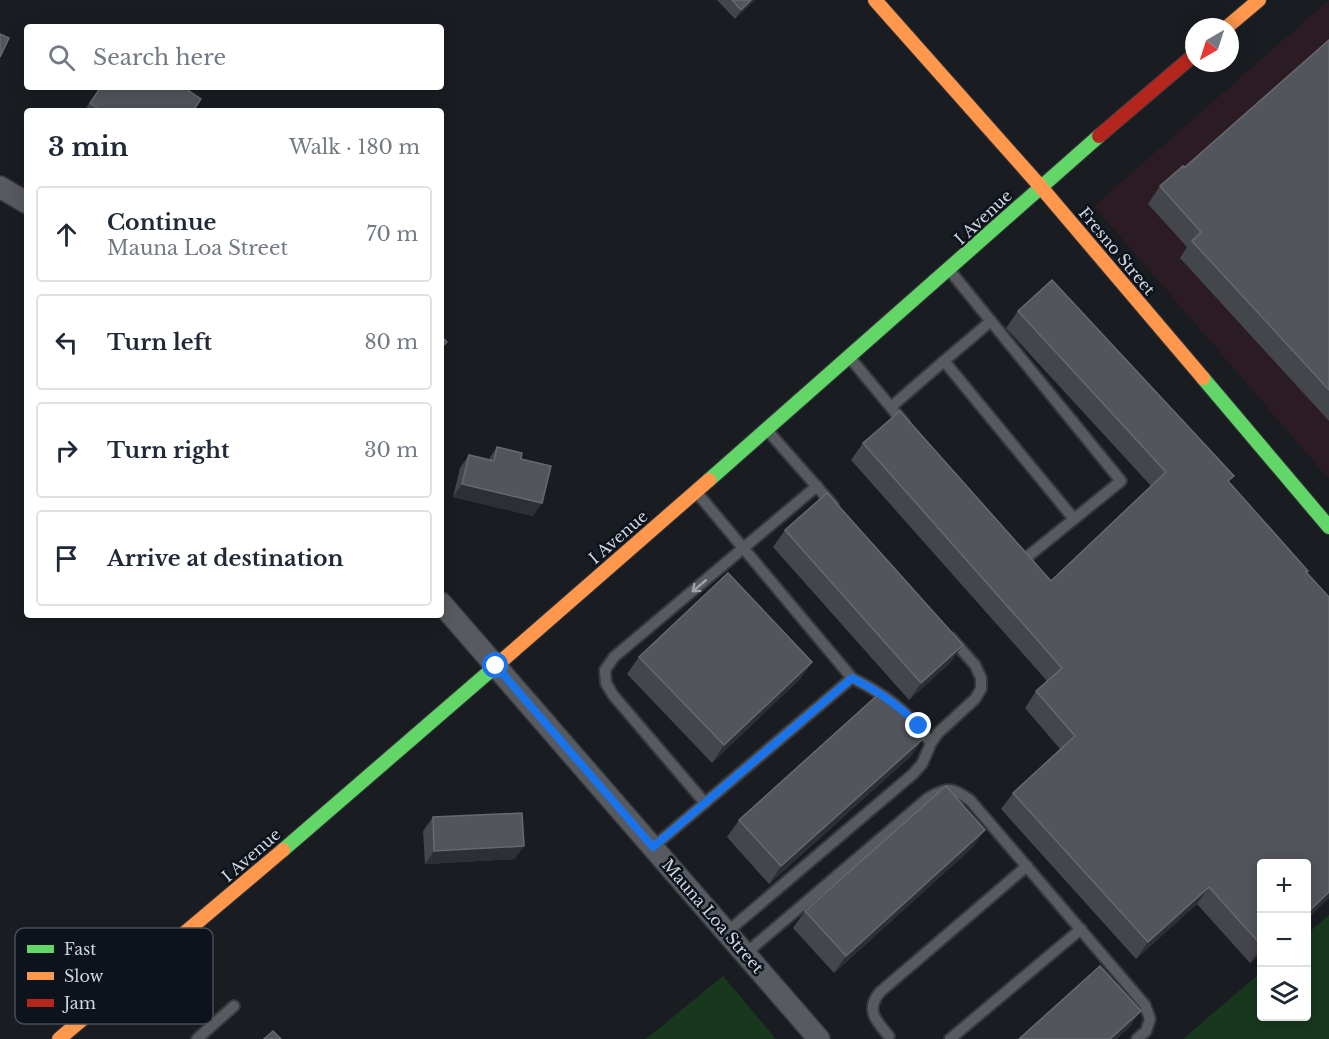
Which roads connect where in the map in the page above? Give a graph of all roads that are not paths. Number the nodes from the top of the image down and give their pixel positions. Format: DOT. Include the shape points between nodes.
graph roads {
  1 [pos="875,0"];
  2 [pos="1259,0"];
  3 [pos="1238,18"];
  4 [pos="1185,63"];
  5 [pos="1040,186"];
  6 [pos="0,188"];
  7 [pos="24,201"];
  8 [pos="949,270"];
  9 [pos="991,321"];
  10 [pos="849,357"];
  11 [pos="944,361"];
  12 [pos="891,407"];
  13 [pos="767,429"];
  14 [pos="914,435"];
  15 [pos="817,486"];
  16 [pos="695,492"];
  17 [pos="840,513"];
  18 [pos="1074,519"];
  19 [pos="1329,527"];
  20 [pos="743,549"];
  21 [pos="1013,553"];
  22 [pos="444,606"];
  23 [pos="943,629"];
  24 [pos="496,666"];
  25 [pos="852,678"];
  26 [pos="931,743"];
  27 [pos="705,803"];
  28 [pos="653,847"];
  29 [pos="1027,866"];
  30 [pos="191,928"];
  31 [pos="1081,929"];
  32 [pos="727,932"];
  33 [pos="745,954"];
  34 [pos="234,1006"];
  35 [pos="82,1024"];
  36 [pos="68,1036"];
  37 [pos="889,1038"];
  38 [pos="197,1039"];
  39 [pos="819,1039"];
  40 [pos="950,1039"];
  41 [pos="1137,1039"];
  1 -- 5 [label="main road, Fresno Street"];
  2 -- 3 [label="main road"];
  4 -- 5 [label="main road, I Avenue"];
  5 -- 8 [label="main road, I Avenue"];
  5 -- 19 [label="main road, Fresno Street"];
  6 -- 7 [label="street"];
  8 -- 9 [label="lane"];
  8 -- 10 [label="main road, I Avenue"];
  9 -- 11 [label="lane"];
  9 -- 18 [label="lane" via="1121,481"];
  10 -- 12 [label="lane"];
  10 -- 13 [label="main road, I Avenue"];
  11 -- 12 [label="lane"];
  11 -- 18 [label="lane"];
  12 -- 14 [label="lane"];
  13 -- 15 [label="lane"];
  13 -- 16 [label="main road, I Avenue"];
  15 -- 17 [label="lane"];
  15 -- 20 [label="lane"];
  16 -- 20 [label="lane"];
  16 -- 24 [label="main road, I Avenue"];
  18 -- 21 [label="lane" via="1021,562"];
  20 -- 25 [label="lane"];
  20 -- 27 [label="lane, one-way" via="614,657 605,670 606,683 613,695"];
  22 -- 24 [label="street, Mauna Loa Street"];
  23 -- 26 [label="lane" via="975,665 981,689"];
  24 -- 28 [label="street, Mauna Loa Street"];
  24 -- 30 [label="main road, I Avenue"];
  25 -- 26 [label="lane" via="880,692 903,710"];
  25 -- 27 [label="lane"];
  26 -- 32 [label="lane" via="913,774"];
  27 -- 28 [label="lane"];
  28 -- 32 [label="street, Mauna Loa Street"];
  29 -- 31 [label="lane"];
  29 -- 33 [label="lane" via="970,800 957,791 943,789"];
  29 -- 37 [label="lane" via="874,999 872,1010"];
  31 -- 40 [label="lane"];
  31 -- 41 [label="lane" via="1145,1005 1150,1019 1146,1031"];
  32 -- 33 [label="street, Mauna Loa Street"];
  33 -- 39 [label="street, Mauna Loa Street"];
  34 -- 38 [label="lane"];
  35 -- 36 [label="main road, I Avenue"];
}
